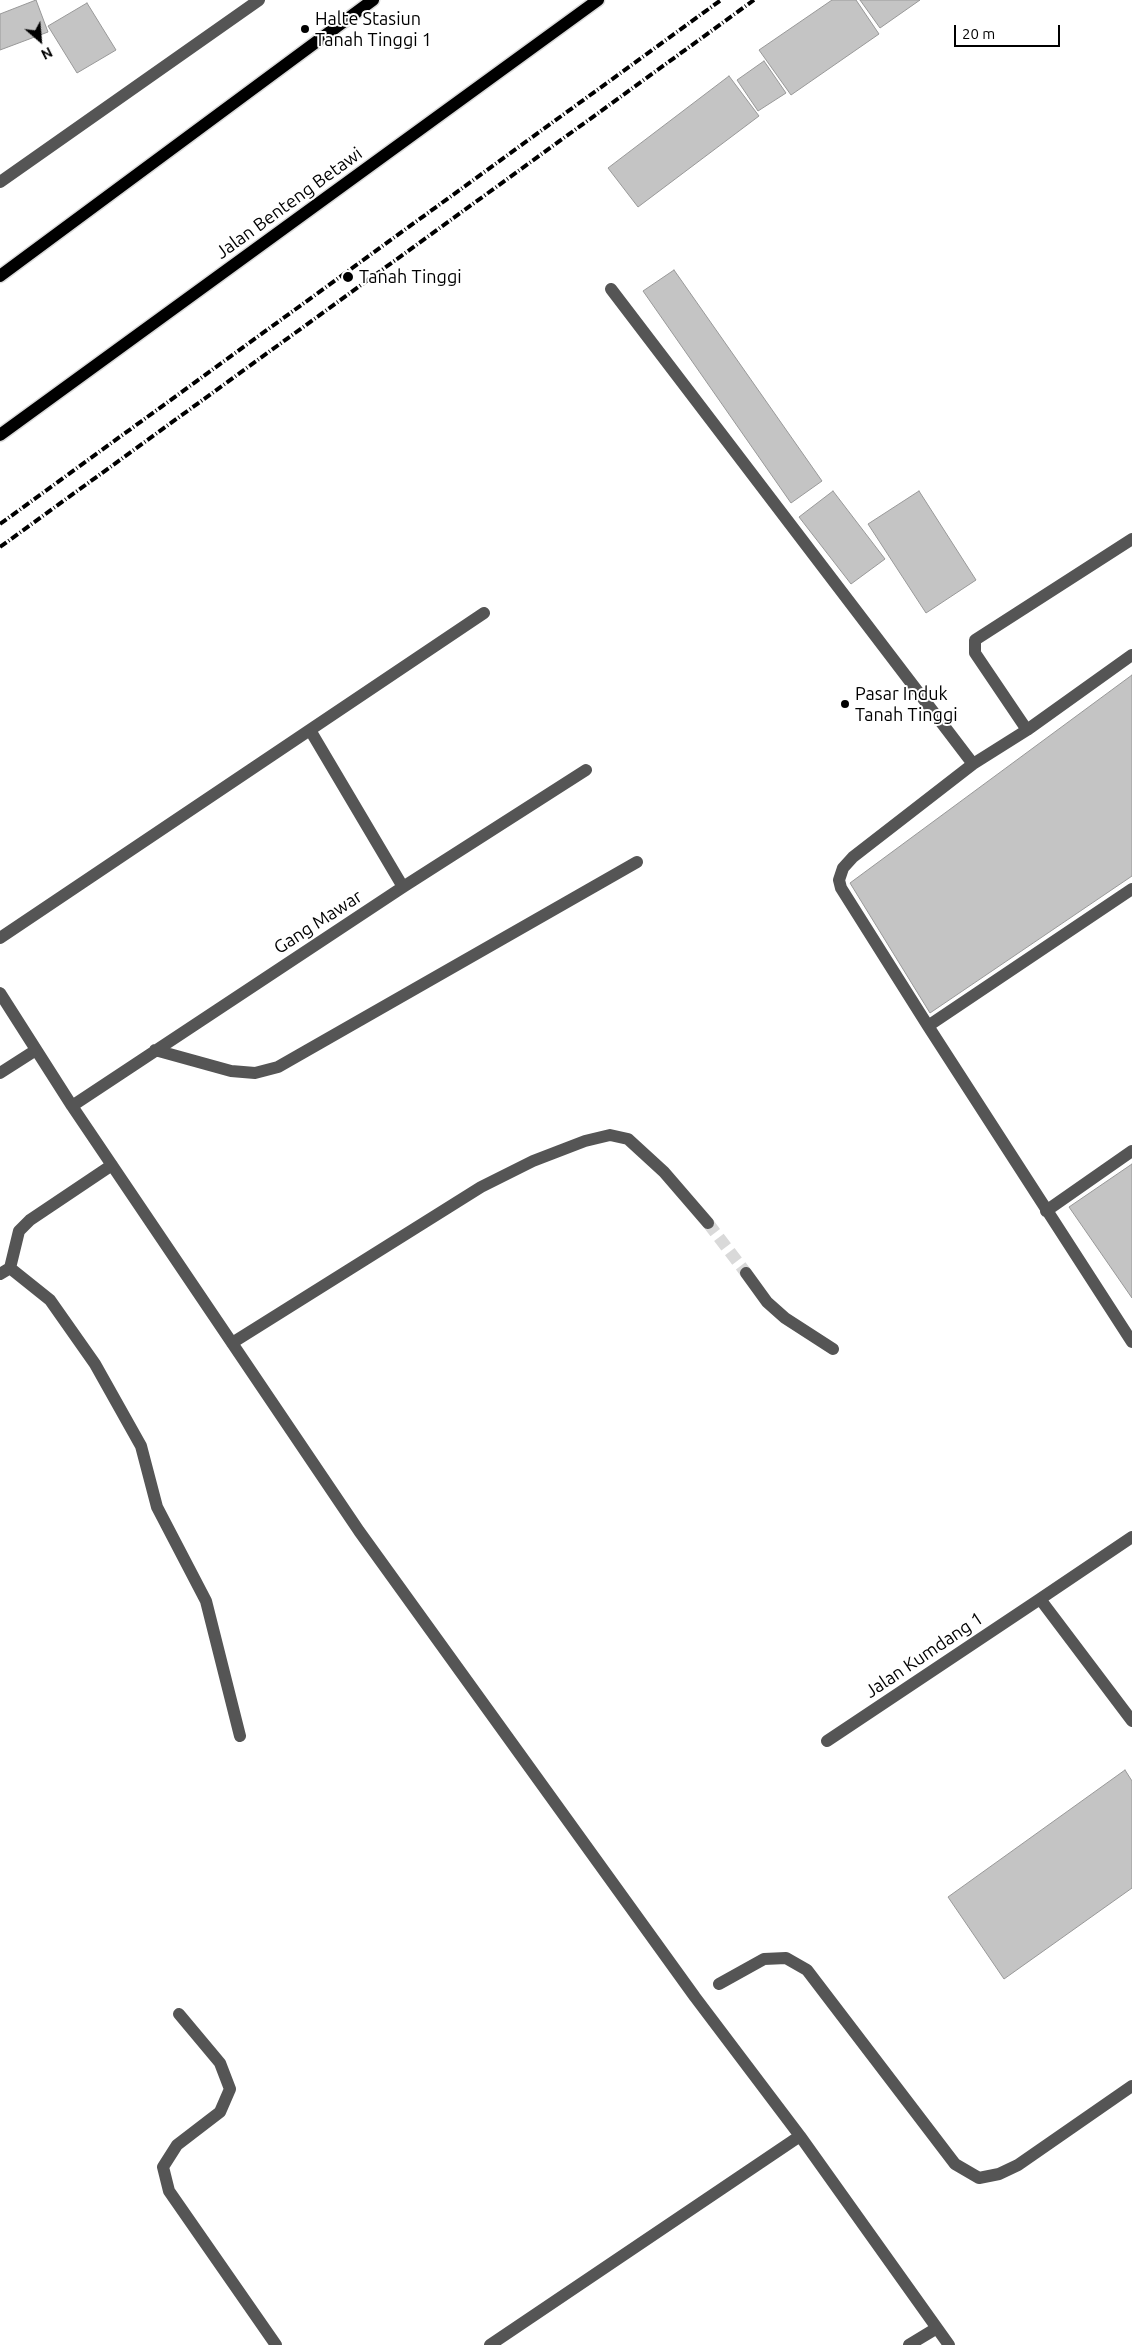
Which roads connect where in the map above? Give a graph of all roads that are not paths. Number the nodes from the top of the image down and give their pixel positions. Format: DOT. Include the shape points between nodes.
graph roads {
  1 [pos="260,0"];
  2 [pos="373,0"];
  3 [pos="598,0"];
  4 [pos="0,182"];
  5 [pos="0,276"];
  6 [pos="611,289"];
  7 [pos="0,434"];
  8 [pos="1132,539"];
  9 [pos="484,613"];
  10 [pos="1132,655"];
  11 [pos="310,730"];
  12 [pos="1027,730"];
  13 [pos="974,764"];
  14 [pos="586,770"];
  15 [pos="637,862"];
  16 [pos="403,887"];
  17 [pos="1132,889"];
  18 [pos="0,938"];
  19 [pos="0,993"];
  20 [pos="928,1026"];
  21 [pos="36,1050"];
  22 [pos="155,1050"];
  23 [pos="0,1073"];
  24 [pos="72,1106"];
  25 [pos="1132,1150"];
  26 [pos="112,1165"];
  27 [pos="1046,1211"];
  28 [pos="708,1223"];
  29 [pos="5,1271"];
  30 [pos="746,1273"];
  31 [pos="1132,1342"];
  32 [pos="232,1343"];
  33 [pos="833,1349"];
  34 [pos="1132,1537"];
  35 [pos="1040,1599"];
  36 [pos="1132,1721"];
  37 [pos="240,1736"];
  38 [pos="828,1741"];
  39 [pos="718,1984"];
  40 [pos="179,2014"];
  41 [pos="1132,2086"];
  42 [pos="800,2136"];
  43 [pos="937,2328"];
  44 [pos="276,2345"];
  45 [pos="490,2345"];
  46 [pos="910,2345"];
  47 [pos="949,2345"];
  1 -- 4 [label="street"];
  2 -- 5 [label="main road"];
  3 -- 7 [label="main road, Jalan Benteng Betawi"];
  6 -- 13 [label="street"];
  8 -- 12 [label="street" via="976,640 975,653"];
  9 -- 11 [label="street"];
  10 -- 12 [label="street"];
  11 -- 16 [label="street"];
  11 -- 18 [label="street"];
  12 -- 13 [label="street"];
  13 -- 20 [label="street" via="853,857 843,868 839,880"];
  14 -- 16 [label="street, Gang Mawar"];
  15 -- 22 [label="street" via="278,1067 255,1073 231,1071"];
  16 -- 22 [label="street, Gang Mawar"];
  17 -- 20 [label="street"];
  19 -- 21 [label="street"];
  20 -- 27 [label="street"];
  21 -- 23 [label="street"];
  21 -- 24 [label="street"];
  22 -- 24 [label="street, Gang Mawar"];
  24 -- 26 [label="street"];
  25 -- 27 [label="street"];
  26 -- 29 [label="street" via="30,1220 19,1231"];
  26 -- 32 [label="street"];
  27 -- 31 [label="street"];
  28 -- 32 [label="street" via="664,1172 628,1138 610,1135 585,1141 480,1187"];
  29 -- 37 [label="street" via="50,1300 95,1364 140,1446 157,1507 206,1601"];
  30 -- 33 [label="street" via="767,1302 785,1318"];
  32 -- 42 [label="street" via="359,1531"];
  34 -- 35 [label="street, Jalan Kumdang 1"];
  35 -- 36 [label="street"];
  35 -- 38 [label="street, Jalan Kumdang 1"];
  39 -- 41 [label="street" via="764,1959 786,1958 807,1970 955,2164 979,2178 999,2174 1018,2165"];
  40 -- 44 [label="street" via="220,2063 230,2089 220,2112 177,2145 163,2167 169,2191"];
  42 -- 43 [label="street"];
  42 -- 45 [label="street"];
  43 -- 46 [label="street"];
  43 -- 47 [label="street"];
}
